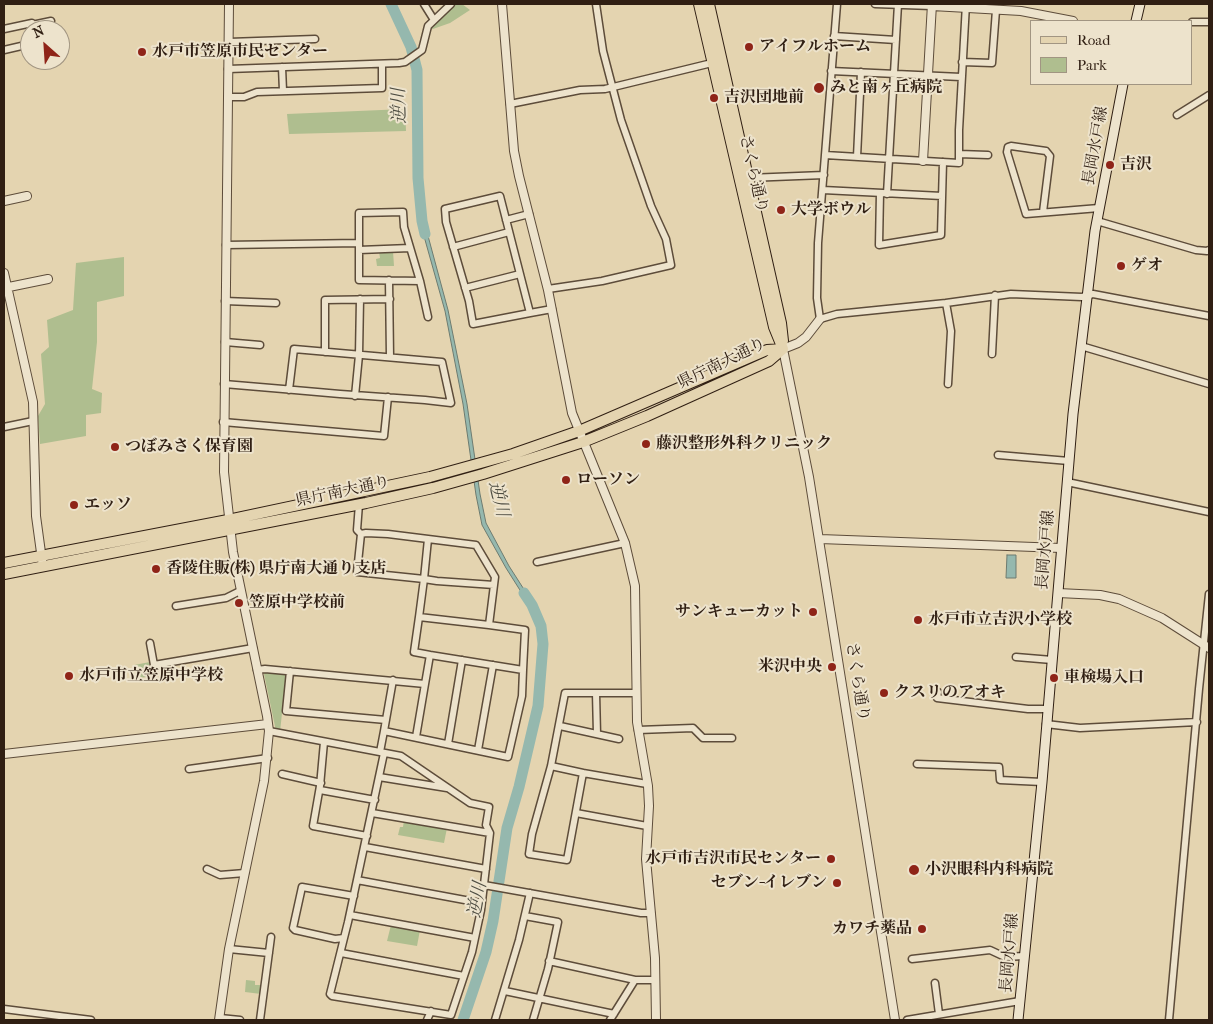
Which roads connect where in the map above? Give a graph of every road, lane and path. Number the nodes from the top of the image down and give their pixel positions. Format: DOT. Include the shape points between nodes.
graph roads {
  1 [pos="230,4"];
  2 [pos="424,4"];
  3 [pos="451,4"];
  4 [pos="502,4"];
  5 [pos="596,4"];
  6 [pos="699,4"];
  7 [pos="709,4"];
  8 [pos="837,4"];
  9 [pos="875,4"];
  10 [pos="898,4"];
  11 [pos="1140,4"];
  12 [pos="932,5"];
  13 [pos="966,6"];
  14 [pos="1021,7"];
  15 [pos="996,10"];
  16 [pos="434,20"];
  17 [pos="1069,20"];
  18 [pos="1137,20"];
  19 [pos="1193,22"];
  20 [pos="1209,22"];
  21 [pos="20,26"];
  22 [pos="4,29"];
  23 [pos="834,36"];
  24 [pos="315,39"];
  25 [pos="896,40"];
  26 [pos="229,42"];
  27 [pos="20,46"];
  28 [pos="4,50"];
  29 [pos="717,62"];
  30 [pos="962,62"];
  31 [pos="382,64"];
  32 [pos="282,67"];
  33 [pos="228,69"];
  34 [pos="831,70"];
  35 [pos="861,72"];
  36 [pos="894,74"];
  37 [pos="928,75"];
  38 [pos="962,77"];
  39 [pos="1123,85"];
  40 [pos="613,87"];
  41 [pos="283,91"];
  42 [pos="1209,95"];
  43 [pos="228,97"];
  44 [pos="510,104"];
  45 [pos="1177,115"];
  46 [pos="959,154"];
  47 [pos="988,155"];
  48 [pos="825,156"];
  49 [pos="857,157"];
  50 [pos="890,159"];
  51 [pos="923,161"];
  52 [pos="943,162"];
  53 [pos="824,175"];
  54 [pos="748,178"];
  55 [pos="823,190"];
  56 [pos="884,193"];
  57 [pos="27,196"];
  58 [pos="942,196"];
  59 [pos="4,201"];
  60 [pos="1099,208"];
  61 [pos="1043,212"];
  62 [pos="529,214"];
  63 [pos="506,220"];
  64 [pos="1097,221"];
  65 [pos="509,232"];
  66 [pos="359,243"];
  67 [pos="226,245"];
  68 [pos="453,247"];
  69 [pos="410,248"];
  70 [pos="359,250"];
  71 [pos="1209,250"];
  72 [pos="4,273"];
  73 [pos="520,274"];
  74 [pos="48,278"];
  75 [pos="389,280"];
  76 [pos="420,281"];
  77 [pos="6,288"];
  78 [pos="465,288"];
  79 [pos="548,289"];
  80 [pos="995,295"];
  81 [pos="1087,296"];
  82 [pos="360,299"];
  83 [pos="390,299"];
  84 [pos="226,301"];
  85 [pos="276,303"];
  86 [pos="946,304"];
  87 [pos="552,309"];
  88 [pos="530,313"];
  89 [pos="1209,316"];
  90 [pos="428,317"];
  91 [pos="820,319"];
  92 [pos="225,342"];
  93 [pos="260,345"];
  94 [pos="1081,346"];
  95 [pos="783,349"];
  96 [pos="325,352"];
  97 [pos="992,354"];
  98 [pos="359,355"];
  99 [pos="390,357"];
  100 [pos="224,384"];
  101 [pos="948,384"];
  102 [pos="1209,384"];
  103 [pos="289,390"];
  104 [pos="355,396"];
  105 [pos="388,397"];
  106 [pos="33,421"];
  107 [pos="223,422"];
  108 [pos="4,427"];
  109 [pos="579,431"];
  110 [pos="583,442"];
  111 [pos="998,455"];
  112 [pos="1069,461"];
  113 [pos="1067,482"];
  114 [pos="359,504"];
  115 [pos="1209,512"];
  116 [pos="228,520"];
  117 [pos="230,531"];
  118 [pos="361,534"];
  119 [pos="428,539"];
  120 [pos="820,539"];
  121 [pos="625,542"];
  122 [pos="1061,548"];
  123 [pos="41,555"];
  124 [pos="537,562"];
  125 [pos="4,563"];
  126 [pos="43,566"];
  127 [pos="4,574"];
  128 [pos="424,579"];
  129 [pos="494,585"];
  130 [pos="240,591"];
  131 [pos="1058,593"];
  132 [pos="1209,594"];
  133 [pos="176,606"];
  134 [pos="419,617"];
  135 [pos="489,625"];
  136 [pos="150,643"];
  137 [pos="1207,646"];
  138 [pos="253,648"];
  139 [pos="430,655"];
  140 [pos="1016,657"];
  141 [pos="462,660"];
  142 [pos="1052,660"];
  143 [pos="493,665"];
  144 [pos="257,670"];
  145 [pos="523,670"];
  146 [pos="290,671"];
  147 [pos="393,680"];
  148 [pos="425,684"];
  149 [pos="938,692"];
  150 [pos="596,693"];
  151 [pos="636,693"];
  152 [pos="1048,709"];
  153 [pos="386,720"];
  154 [pos="1196,722"];
  155 [pos="1046,724"];
  156 [pos="560,726"];
  157 [pos="268,727"];
  158 [pos="638,730"];
  159 [pos="384,731"];
  160 [pos="597,734"];
  161 [pos="416,737"];
  162 [pos="732,738"];
  163 [pos="619,739"];
  164 [pos="324,742"];
  165 [pos="448,744"];
  166 [pos="478,750"];
  167 [pos="382,752"];
  168 [pos="4,754"];
  169 [pos="268,758"];
  170 [pos="918,764"];
  171 [pos="551,766"];
  172 [pos="189,769"];
  173 [pos="583,773"];
  174 [pos="282,774"];
  175 [pos="379,777"];
  176 [pos="1042,782"];
  177 [pos="648,784"];
  178 [pos="320,787"];
  179 [pos="449,788"];
  180 [pos="375,800"];
  181 [pos="576,812"];
  182 [pos="372,813"];
  183 [pos="647,826"];
  184 [pos="490,833"];
  185 [pos="367,836"];
  186 [pos="365,847"];
  187 [pos="207,869"];
  188 [pos="486,869"];
  189 [pos="245,872"];
  190 [pos="357,880"];
  191 [pos="486,886"];
  192 [pos="530,892"];
  193 [pos="354,896"];
  194 [pos="482,903"];
  195 [pos="651,913"];
  196 [pos="350,915"];
  197 [pos="525,916"];
  198 [pos="271,937"];
  199 [pos="344,938"];
  200 [pos="475,938"];
  201 [pos="229,949"];
  202 [pos="269,953"];
  203 [pos="340,953"];
  204 [pos="1024,956"];
  205 [pos="912,959"];
  206 [pos="550,961"];
  207 [pos="464,976"];
  208 [pos="634,980"];
  209 [pos="655,980"];
  210 [pos="934,983"];
  211 [pos="505,991"];
  212 [pos="539,999"];
  213 [pos="1020,1001"];
  214 [pos="4,1008"];
  215 [pos="431,1011"];
  216 [pos="939,1014"];
  217 [pos="612,1017"];
  218 [pos="219,1019"];
  219 [pos="91,1020"];
  220 [pos="240,1020"];
  221 [pos="260,1020"];
  222 [pos="427,1020"];
  223 [pos="495,1020"];
  224 [pos="533,1020"];
  225 [pos="656,1020"];
  226 [pos="895,1020"];
  227 [pos="907,1020"];
  228 [pos="1018,1020"];
  229 [pos="1169,1020"];
  1 -- 26 [label="street"];
  2 -- 16 [label="street"];
  3 -- 16 [label="street"];
  4 -- 44 [label="street"];
  5 -- 40 [label="street" via="603,51"];
  6 -- 29 [label="main road, さくら通り"];
  7 -- 29 [label="main road, さくら通り"];
  8 -- 23 [label="street"];
  9 -- 10 [label="street"];
  10 -- 12 [label="street"];
  10 -- 25 [label="street"];
  11 -- 18 [label="main road"];
  12 -- 13 [label="street"];
  12 -- 37 [label="street"];
  13 -- 15 [label="street"];
  13 -- 30 [label="street"];
  14 -- 15 [label="street"];
  14 -- 17 [label="street"];
  15 -- 30 [label="street" via="992,63"];
  16 -- 31 [label="street" via="428,26 421,51 405,62"];
  19 -- 20 [label="street"];
  21 -- 22 [label="street"];
  23 -- 25 [label="street"];
  23 -- 34 [label="street"];
  24 -- 26 [label="street"];
  25 -- 36 [label="street"];
  26 -- 33 [label="street"];
  27 -- 28 [label="street"];
  29 -- 40 [label="street"];
  29 -- 54 [label="main road, さくら通り"];
  29 -- 95 [label="main road, さくら通り" via="774,327"];
  30 -- 38 [label="street"];
  31 -- 32 [label="street"];
  31 -- 41 [label="street" via="382,88"];
  32 -- 33 [label="street"];
  32 -- 41 [label="street"];
  33 -- 43 [label="street"];
  34 -- 35 [label="street"];
  34 -- 48 [label="street"];
  35 -- 36 [label="street"];
  35 -- 49 [label="street"];
  36 -- 37 [label="street"];
  36 -- 50 [label="street"];
  37 -- 38 [label="street"];
  37 -- 51 [label="street"];
  38 -- 46 [label="street"];
  39 -- 60 [label="main road, 長岡水戸線"];
  40 -- 44 [label="street"];
  40 -- 79 [label="street" via="651,206 666,240 671,265"];
  41 -- 43 [label="street"];
  42 -- 45 [label="street"];
  43 -- 67 [label="street"];
  44 -- 62 [label="street" via="514,151"];
  46 -- 47 [label="street"];
  46 -- 52 [label="street" via="959,163"];
  48 -- 49 [label="street"];
  48 -- 53 [label="street"];
  49 -- 50 [label="street"];
  50 -- 51 [label="street"];
  50 -- 56 [label="street"];
  51 -- 52 [label="street"];
  52 -- 58 [label="street"];
  53 -- 54 [label="street"];
  53 -- 55 [label="street"];
  54 -- 95 [label="main road, さくら通り" via="781,323"];
  55 -- 56 [label="street"];
  55 -- 91 [label="street" via="817,258"];
  56 -- 58 [label="street"];
  56 -- 58 [label="street" via="879,245 941,235"];
  57 -- 59 [label="street"];
  60 -- 61 [label="street"];
  60 -- 64 [label="main road, 長岡水戸線"];
  61 -- 61 [label="street" via="1026,214 1008,147 1046,151 1050,156"];
  62 -- 63 [label="street"];
  62 -- 79 [label="street"];
  63 -- 65 [label="street"];
  63 -- 68 [label="street" via="500,196 445,209"];
  64 -- 71 [label="street" via="1196,250"];
  64 -- 81 [label="main road, 長岡水戸線"];
  65 -- 68 [label="street"];
  65 -- 73 [label="street"];
  66 -- 67 [label="street"];
  66 -- 69 [label="street" via="359,213 403,212"];
  66 -- 70 [label="street"];
  67 -- 84 [label="street"];
  68 -- 78 [label="street"];
  69 -- 70 [label="street"];
  69 -- 76 [label="street"];
  70 -- 75 [label="street" via="359,280"];
  72 -- 77 [label="street"];
  73 -- 78 [label="street"];
  73 -- 88 [label="street"];
  74 -- 77 [label="street"];
  75 -- 76 [label="street"];
  75 -- 83 [label="street"];
  76 -- 90 [label="street"];
  77 -- 106 [label="street" via="31,395"];
  78 -- 88 [label="street" via="473,324"];
  79 -- 87 [label="street"];
  80 -- 81 [label="street"];
  80 -- 86 [label="street"];
  80 -- 97 [label="street"];
  81 -- 89 [label="street" via="1093,294"];
  81 -- 94 [label="main road, 長岡水戸線"];
  82 -- 83 [label="street"];
  82 -- 96 [label="street" via="325,300"];
  82 -- 98 [label="street"];
  83 -- 99 [label="street"];
  84 -- 85 [label="street"];
  84 -- 92 [label="street"];
  86 -- 91 [label="street" via="837,314"];
  86 -- 101 [label="street" via="952,331"];
  87 -- 88 [label="street"];
  87 -- 109 [label="street" via="569,399"];
  91 -- 95 [label="street" via="806,337"];
  92 -- 93 [label="street"];
  92 -- 100 [label="street"];
  94 -- 102 [label="street"];
  94 -- 112 [label="main road, 長岡水戸線"];
  95 -- 109 [label="main road, 県庁南大通り" via="767,350"];
  95 -- 110 [label="main road, 県庁南大通り" via="769,360"];
  95 -- 120 [label="street, さくら通り"];
  96 -- 98 [label="street"];
  96 -- 103 [label="street" via="294,349"];
  98 -- 99 [label="street"];
  98 -- 104 [label="street"];
  99 -- 105 [label="street" via="442,362 452,403"];
  100 -- 103 [label="street"];
  100 -- 107 [label="street"];
  103 -- 104 [label="street"];
  104 -- 105 [label="street"];
  105 -- 107 [label="street" via="384,436"];
  106 -- 108 [label="street"];
  106 -- 123 [label="street" via="36,516"];
  107 -- 116 [label="street"];
  109 -- 110 [label="street"];
  109 -- 116 [label="main road, 県庁南大通り" via="482,463 403,484"];
  110 -- 114 [label="main road, 県庁南大通り" via="466,479"];
  110 -- 121 [label="street"];
  111 -- 112 [label="street"];
  112 -- 113 [label="main road, 長岡水戸線"];
  113 -- 115 [label="street"];
  113 -- 122 [label="main road, 長岡水戸線"];
  114 -- 117 [label="main road, 県庁南大通り"];
  114 -- 118 [label="street" via="357,530"];
  116 -- 117 [label="street"];
  116 -- 123 [label="main road, 県庁南大通り"];
  117 -- 126 [label="main road, 県庁南大通り"];
  117 -- 130 [label="street"];
  118 -- 119 [label="street"];
  118 -- 128 [label="street" via="357,572"];
  119 -- 128 [label="street"];
  119 -- 129 [label="street" via="476,545 495,578"];
  120 -- 122 [label="street"];
  120 -- 226 [label="street, さくら通り"];
  121 -- 124 [label="street"];
  121 -- 151 [label="street" via="637,602"];
  122 -- 131 [label="main road, 長岡水戸線"];
  123 -- 125 [label="main road, 県庁南大通り"];
  123 -- 126 [label="street"];
  126 -- 127 [label="main road, 県庁南大通り"];
  128 -- 129 [label="street"];
  128 -- 134 [label="street"];
  129 -- 135 [label="street"];
  130 -- 133 [label="street" via="226,598"];
  130 -- 138 [label="street"];
  131 -- 137 [label="street" via="1119,599 1162,618"];
  131 -- 142 [label="main road, 長岡水戸線"];
  132 -- 137 [label="street"];
  134 -- 135 [label="street"];
  134 -- 139 [label="street" via="414,652"];
  135 -- 145 [label="street" via="524,630"];
  136 -- 138 [label="street" via="154,664"];
  137 -- 154 [label="street"];
  138 -- 144 [label="street"];
  139 -- 141 [label="street"];
  139 -- 148 [label="street"];
  140 -- 142 [label="street"];
  141 -- 143 [label="street"];
  141 -- 165 [label="street"];
  142 -- 152 [label="main road, 長岡水戸線"];
  143 -- 145 [label="street"];
  143 -- 166 [label="street"];
  144 -- 146 [label="street"];
  144 -- 157 [label="street"];
  145 -- 166 [label="street" via="522,696 508,757"];
  146 -- 147 [label="street"];
  146 -- 153 [label="street" via="286,711"];
  147 -- 148 [label="street"];
  147 -- 153 [label="street"];
  148 -- 161 [label="street"];
  149 -- 152 [label="street" via="937,698"];
  150 -- 151 [label="street"];
  150 -- 156 [label="street" via="565,693"];
  150 -- 160 [label="street"];
  151 -- 158 [label="street"];
  152 -- 155 [label="main road, 長岡水戸線"];
  153 -- 159 [label="street"];
  154 -- 155 [label="street" via="1080,728"];
  154 -- 229 [label="street"];
  155 -- 176 [label="main road, 長岡水戸線"];
  156 -- 160 [label="street"];
  156 -- 171 [label="street"];
  157 -- 164 [label="street"];
  157 -- 168 [label="street"];
  157 -- 169 [label="street"];
  158 -- 162 [label="street" via="693,728 703,738"];
  158 -- 177 [label="street"];
  159 -- 161 [label="street"];
  159 -- 167 [label="street"];
  160 -- 163 [label="street"];
  161 -- 165 [label="street"];
  164 -- 167 [label="street"];
  164 -- 178 [label="street"];
  165 -- 166 [label="street"];
  167 -- 175 [label="street"];
  167 -- 179 [label="street" via="401,756"];
  169 -- 172 [label="street"];
  169 -- 189 [label="street"];
  170 -- 176 [label="street" via="999,766 1000,780"];
  171 -- 173 [label="street"];
  171 -- 181 [label="street" via="529,854 567,860"];
  173 -- 177 [label="street"];
  173 -- 181 [label="street"];
  174 -- 178 [label="street"];
  175 -- 179 [label="street"];
  175 -- 180 [label="street"];
  176 -- 204 [label="main road, 長岡水戸線"];
  177 -- 183 [label="street"];
  178 -- 180 [label="street"];
  178 -- 185 [label="street" via="313,826"];
  179 -- 184 [label="street" via="470,803 490,807 486,825"];
  180 -- 182 [label="street"];
  181 -- 183 [label="street"];
  182 -- 184 [label="street"];
  182 -- 185 [label="street"];
  183 -- 195 [label="street" via="646,859"];
  184 -- 188 [label="street"];
  185 -- 186 [label="street"];
  186 -- 188 [label="street"];
  186 -- 190 [label="street"];
  187 -- 189 [label="street" via="220,875"];
  188 -- 191 [label="street"];
  189 -- 201 [label="street"];
  190 -- 193 [label="street"];
  190 -- 194 [label="street"];
  191 -- 192 [label="street"];
  191 -- 194 [label="street"];
  192 -- 195 [label="street"];
  192 -- 197 [label="street"];
  193 -- 196 [label="street"];
  193 -- 199 [label="street" via="302,888 293,928 335,939"];
  194 -- 200 [label="street"];
  195 -- 209 [label="street"];
  196 -- 199 [label="street"];
  196 -- 200 [label="street"];
  197 -- 206 [label="street" via="558,922"];
  197 -- 211 [label="street"];
  198 -- 202 [label="street"];
  199 -- 203 [label="street"];
  200 -- 207 [label="street"];
  201 -- 202 [label="street"];
  201 -- 218 [label="street"];
  202 -- 221 [label="street"];
  203 -- 207 [label="street"];
  203 -- 215 [label="street" via="332,996"];
  204 -- 205 [label="street" via="1005,957 990,950"];
  204 -- 213 [label="main road, 長岡水戸線"];
  206 -- 208 [label="street"];
  206 -- 212 [label="street"];
  207 -- 215 [label="street" via="451,1015"];
  208 -- 209 [label="street"];
  208 -- 217 [label="street"];
  209 -- 225 [label="street"];
  210 -- 216 [label="street"];
  211 -- 212 [label="street"];
  211 -- 223 [label="street"];
  212 -- 217 [label="street"];
  212 -- 224 [label="street"];
  213 -- 216 [label="street"];
  213 -- 228 [label="main road, 長岡水戸線"];
  214 -- 219 [label="street"];
  215 -- 222 [label="street"];
  216 -- 227 [label="street"];
  218 -- 220 [label="street"];
}
